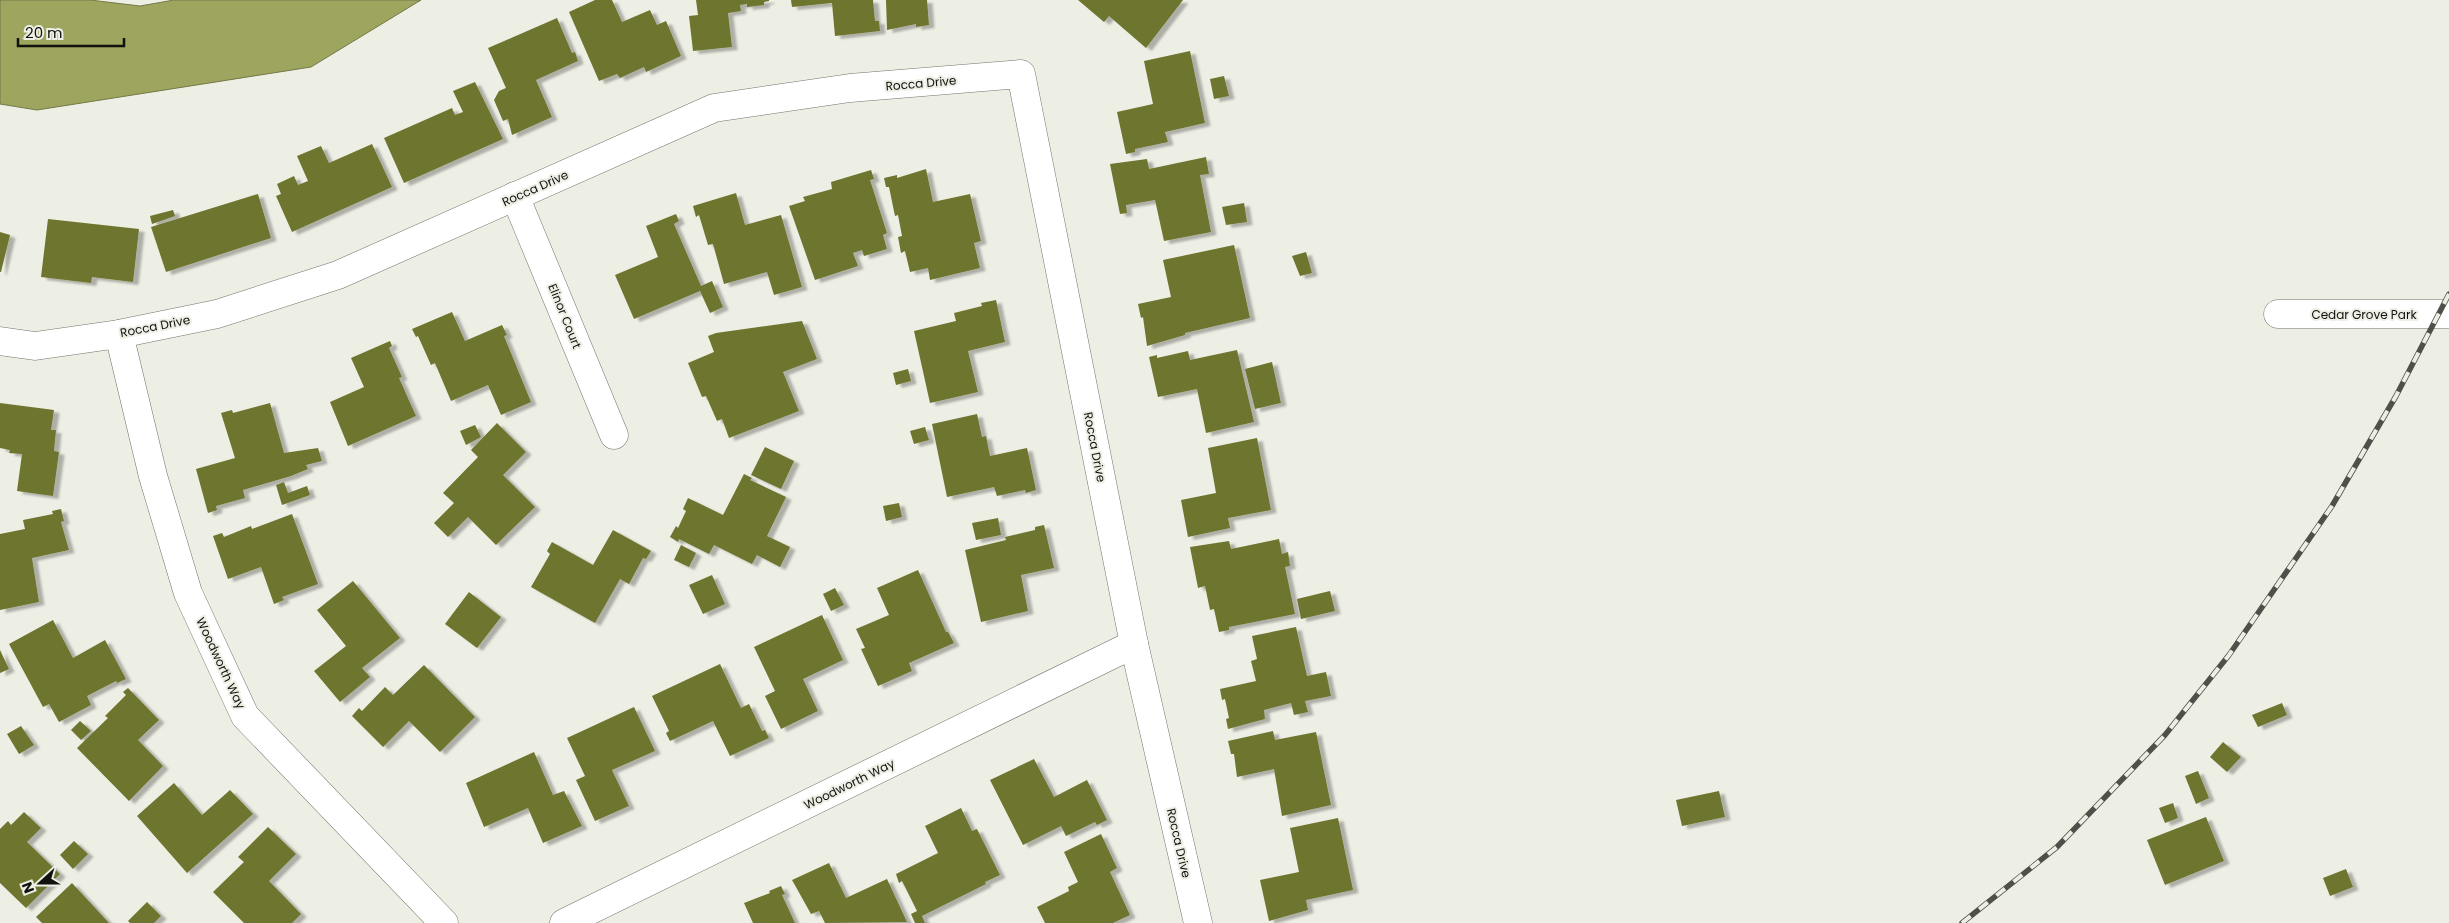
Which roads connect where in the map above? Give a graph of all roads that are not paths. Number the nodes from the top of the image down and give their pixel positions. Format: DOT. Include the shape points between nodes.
graph roads {
  1 [pos="515,196"];
  2 [pos="2278,314"];
  3 [pos="2449,314"];
  4 [pos="119,334"];
  5 [pos="0,340"];
  6 [pos="614,435"];
  7 [pos="1134,644"];
  8 [pos="444,923"];
  9 [pos="564,923"];
  10 [pos="1198,923"];
  1 -- 4 [label="street, Rocca Drive" via="338,275 217,314"];
  1 -- 6 [label="street, Elinor Court"];
  1 -- 7 [label="street, Rocca Drive" via="714,108 850,88 1021,74"];
  2 -- 3 [label="street, Cedar Grove Park"];
  4 -- 5 [label="street, Rocca Drive" via="35,346"];
  4 -- 8 [label="street, Woodworth Way" via="153,476 188,592 245,716"];
  7 -- 9 [label="street, Woodworth Way"];
  7 -- 10 [label="street, Rocca Drive"];
}
